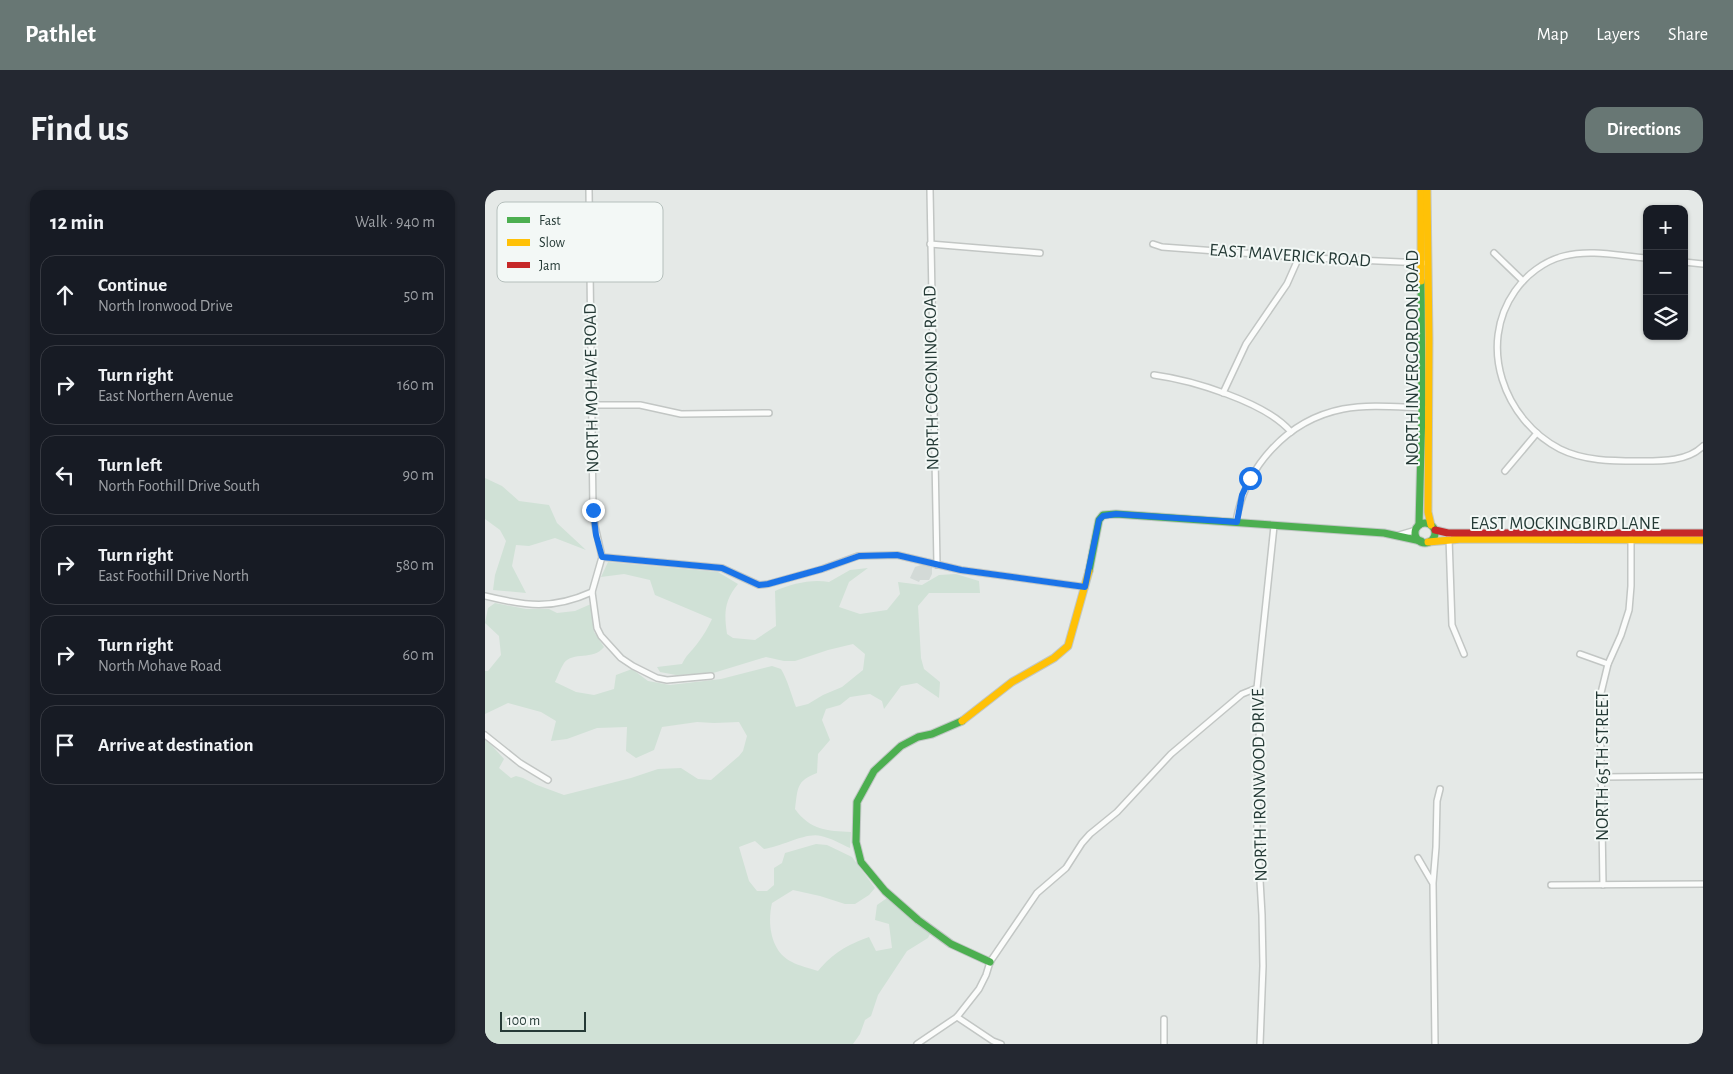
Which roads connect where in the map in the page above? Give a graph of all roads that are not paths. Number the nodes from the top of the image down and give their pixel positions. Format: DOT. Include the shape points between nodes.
graph roads {
  1 [pos="930,190"];
  2 [pos="1421,190"];
  3 [pos="1427,190"];
  4 [pos="931,244"];
  5 [pos="1153,244"];
  6 [pos="1040,253"];
  7 [pos="1494,253"];
  8 [pos="1299,257"];
  9 [pos="1643,258"];
  10 [pos="1688,262"];
  11 [pos="1425,263"];
  12 [pos="1703,264"];
  13 [pos="1523,281"];
  14 [pos="590,282"];
  15 [pos="1154,375"];
  16 [pos="1223,393"];
  17 [pos="592,405"];
  18 [pos="1425,408"];
  19 [pos="769,414"];
  20 [pos="1291,432"];
  21 [pos="1537,434"];
  22 [pos="1703,446"];
  23 [pos="1505,471"];
  24 [pos="1237,522"];
  25 [pos="1274,526"];
  26 [pos="1417,528"];
  27 [pos="1433,528"];
  28 [pos="1703,533"];
  29 [pos="1397,536"];
  30 [pos="1449,536"];
  31 [pos="1631,537"];
  32 [pos="1703,540"];
  33 [pos="1424,542"];
  34 [pos="602,557"];
  35 [pos="937,565"];
  36 [pos="1085,587"];
  37 [pos="592,592"];
  38 [pos="485,596"];
  39 [pos="1464,654"];
  40 [pos="1581,654"];
  41 [pos="1608,664"];
  42 [pos="711,676"];
  43 [pos="1257,688"];
  44 [pos="485,735"];
  45 [pos="1703,776"];
  46 [pos="1602,778"];
  47 [pos="548,780"];
  48 [pos="1441,789"];
  49 [pos="1418,858"];
  50 [pos="1433,883"];
  51 [pos="1703,884"];
  52 [pos="1551,885"];
  53 [pos="1603,885"];
  54 [pos="990,962"];
  55 [pos="957,1017"];
  56 [pos="1164,1020"];
  57 [pos="917,1044"];
  58 [pos="1001,1044"];
  59 [pos="1164,1044"];
  60 [pos="1260,1044"];
  61 [pos="1435,1044"];
  1 -- 4 [label="street, NORTH COCONINO ROAD"];
  2 -- 11 [label="street, NORTH INVERGORDON ROAD"];
  3 -- 11 [label="street, NORTH INVERGORDON ROAD"];
  4 -- 6 [label="street"];
  4 -- 35 [label="street, NORTH COCONINO ROAD"];
  5 -- 8 [label="street, EAST MAVERICK ROAD"];
  7 -- 13 [label="street"];
  8 -- 11 [label="street, EAST MAVERICK ROAD"];
  8 -- 16 [label="street" via="1287,284 1246,344"];
  9 -- 13 [label="street" via="1599,253 1571,255 1545,265"];
  10 -- 12 [label="street"];
  11 -- 18 [label="street, NORTH INVERGORDON ROAD"];
  13 -- 21 [label="street" via="1502,316 1497,356 1509,399"];
  14 -- 17 [label="street, NORTH MOHAVE ROAD"];
  15 -- 16 [label="street"];
  16 -- 20 [label="street" via="1273,416"];
  17 -- 19 [label="street" via="640,405 681,414"];
  17 -- 34 [label="street, NORTH MOHAVE ROAD" via="593,510"];
  18 -- 20 [label="street" via="1364,406 1343,409"];
  18 -- 26 [label="street, NORTH INVERGORDON ROAD"];
  18 -- 27 [label="street, NORTH INVERGORDON ROAD" via="1428,512"];
  20 -- 24 [label="street" via="1258,465 1242,495"];
  21 -- 22 [label="street" via="1561,449 1583,458 1599,460 1669,460 1683,457"];
  21 -- 23 [label="street"];
  24 -- 25 [label="street"];
  24 -- 36 [label="street" via="1107,514 1099,520"];
  25 -- 29 [label="street"];
  25 -- 43 [label="street, NORTH IRONWOOD DRIVE"];
  26 -- 27 [label="street" via="1425,523"];
  26 -- 29 [label="street"];
  26 -- 33 [label="street, NORTH INVERGORDON ROAD" via="1416,537"];
  27 -- 30 [label="street, EAST MOCKINGBIRD LANE"];
  27 -- 33 [label="street" via="1433,539"];
  28 -- 31 [label="street, EAST MOCKINGBIRD LANE"];
  29 -- 33 [label="street"];
  30 -- 31 [label="street, EAST MOCKINGBIRD LANE"];
  30 -- 33 [label="street, EAST MOCKINGBIRD LANE"];
  30 -- 39 [label="street" via="1451,626"];
  31 -- 32 [label="street, EAST MOCKINGBIRD LANE"];
  31 -- 41 [label="street, NORTH 65TH STREET" via="1629,610"];
  34 -- 35 [label="street" via="722,568 759,585 859,556 897,555"];
  34 -- 37 [label="street"];
  35 -- 36 [label="street"];
  36 -- 54 [label="street" via="1068,646 961,722 901,746 874,771 857,802 856,842 861,862 885,891 951,944"];
  37 -- 38 [label="street" via="551,605"];
  37 -- 42 [label="street" via="598,632 621,658 652,676 667,680"];
  40 -- 41 [label="street"];
  41 -- 46 [label="street, NORTH 65TH STREET" via="1601,697"];
  43 -- 54 [label="street" via="1242,694 1171,754 1117,812 1090,834 1066,868 1037,893"];
  43 -- 60 [label="street, NORTH IRONWOOD DRIVE" via="1260,702 1257,828 1263,966"];
  44 -- 47 [label="street"];
  45 -- 46 [label="street"];
  46 -- 53 [label="street, NORTH 65TH STREET"];
  48 -- 50 [label="street" via="1437,801"];
  49 -- 50 [label="street"];
  50 -- 61 [label="street"];
  51 -- 53 [label="street"];
  52 -- 53 [label="street"];
  54 -- 55 [label="street" via="979,989"];
  55 -- 57 [label="street"];
  55 -- 58 [label="street"];
  56 -- 59 [label="street"];
}
